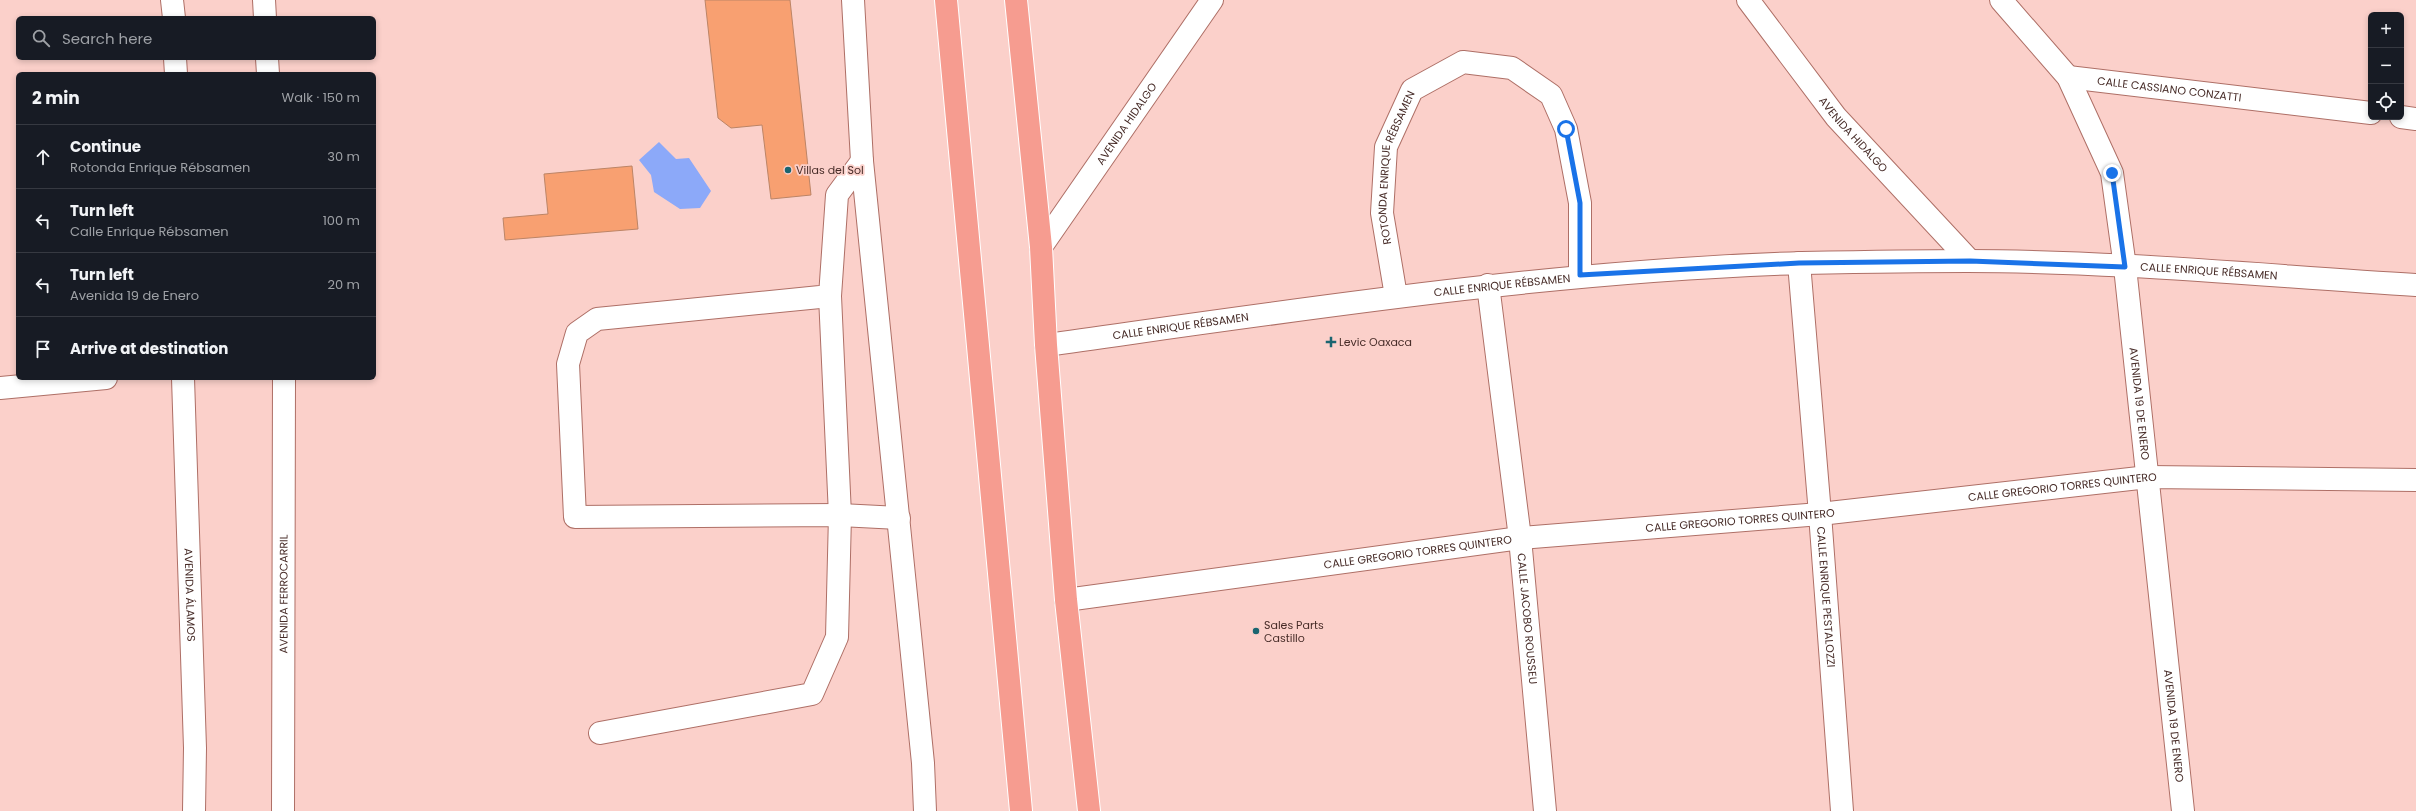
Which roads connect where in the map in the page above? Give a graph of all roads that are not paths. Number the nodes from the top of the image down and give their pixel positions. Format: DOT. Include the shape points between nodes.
graph roads {
  1 [pos="172,0"];
  2 [pos="264,0"];
  3 [pos="853,0"];
  4 [pos="946,0"];
  5 [pos="1016,0"];
  6 [pos="1212,0"];
  7 [pos="1748,0"];
  8 [pos="2001,0"];
  9 [pos="174,16"];
  10 [pos="265,16"];
  11 [pos="176,60"];
  12 [pos="267,60"];
  13 [pos="176,72"];
  14 [pos="268,72"];
  15 [pos="2068,77"];
  16 [pos="2368,113"];
  17 [pos="2404,117"];
  18 [pos="2416,119"];
  19 [pos="862,161"];
  20 [pos="1041,247"];
  21 [pos="1970,261"];
  22 [pos="1799,263"];
  23 [pos="2125,267"];
  24 [pos="1580,275"];
  25 [pos="1488,285"];
  26 [pos="2416,286"];
  27 [pos="830,296"];
  28 [pos="1396,296"];
  29 [pos="1046,345"];
  30 [pos="85,380"];
  31 [pos="183,380"];
  32 [pos="284,380"];
  33 [pos="0,388"];
  34 [pos="2148,477"];
  35 [pos="2416,480"];
  36 [pos="1820,514"];
  37 [pos="840,515"];
  38 [pos="899,518"];
  39 [pos="1520,538"];
  40 [pos="1066,600"];
  41 [pos="600,733"];
  42 [pos="194,811"];
  43 [pos="283,811"];
  44 [pos="925,811"];
  45 [pos="1021,811"];
  46 [pos="1089,811"];
  47 [pos="1545,811"];
  48 [pos="1842,811"];
  49 [pos="2183,811"];
  1 -- 9 [label="street"];
  2 -- 10 [label="street"];
  3 -- 19 [label="street"];
  4 -- 45 [label="highway"];
  5 -- 20 [label="highway"];
  6 -- 20 [label="street, AVENIDA HIDALGO"];
  7 -- 21 [label="street, AVENIDA HIDALGO" via="1836,117"];
  8 -- 15 [label="street"];
  11 -- 13 [label="street"];
  12 -- 14 [label="street"];
  15 -- 16 [label="street, CALLE CASSIANO CONZATTI"];
  15 -- 23 [label="street, AVENIDA 19 DE ENERO" via="2112,173"];
  17 -- 18 [label="street"];
  19 -- 27 [label="street" via="837,195"];
  19 -- 38 [label="street"];
  20 -- 29 [label="highway"];
  21 -- 22 [label="street, CALLE ENRIQUE RÉBSAMEN"];
  21 -- 23 [label="street, CALLE ENRIQUE RÉBSAMEN"];
  22 -- 24 [label="street, CALLE ENRIQUE RÉBSAMEN"];
  22 -- 36 [label="street, CALLE ENRIQUE PESTALOZZI"];
  23 -- 26 [label="street, CALLE ENRIQUE RÉBSAMEN"];
  23 -- 34 [label="street, AVENIDA 19 DE ENERO"];
  24 -- 25 [label="street, CALLE ENRIQUE RÉBSAMEN"];
  24 -- 28 [label="street, ROTONDA ENRIQUE RÉBSAMEN" via="1580,203 1566,129 1551,95 1512,68 1463,62 1412,90 1386,147 1382,214"];
  25 -- 28 [label="street, CALLE ENRIQUE RÉBSAMEN"];
  25 -- 39 [label="street, CALLE JACOBO ROUSSEU"];
  27 -- 37 [label="street"];
  27 -- 37 [label="street" via="597,319 577,333 568,372 575,517"];
  28 -- 29 [label="street, CALLE ENRIQUE RÉBSAMEN"];
  29 -- 40 [label="highway"];
  30 -- 33 [label="street"];
  31 -- 42 [label="street, AVENIDA ÁLAMOS" via="195,748"];
  32 -- 43 [label="street, AVENIDA FERROCARRIL"];
  34 -- 35 [label="street, CALLE GREGORIO TORRES QUINTERO"];
  34 -- 36 [label="street, CALLE GREGORIO TORRES QUINTERO"];
  34 -- 49 [label="street, AVENIDA 19 DE ENERO"];
  36 -- 39 [label="street, CALLE GREGORIO TORRES QUINTERO"];
  36 -- 48 [label="street, CALLE ENRIQUE PESTALOZZI"];
  37 -- 38 [label="street"];
  37 -- 41 [label="street" via="837,637 812,694"];
  38 -- 44 [label="street" via="924,763"];
  39 -- 40 [label="street, CALLE GREGORIO TORRES QUINTERO"];
  39 -- 47 [label="street, CALLE JACOBO ROUSSEU"];
  40 -- 46 [label="highway"];
}
